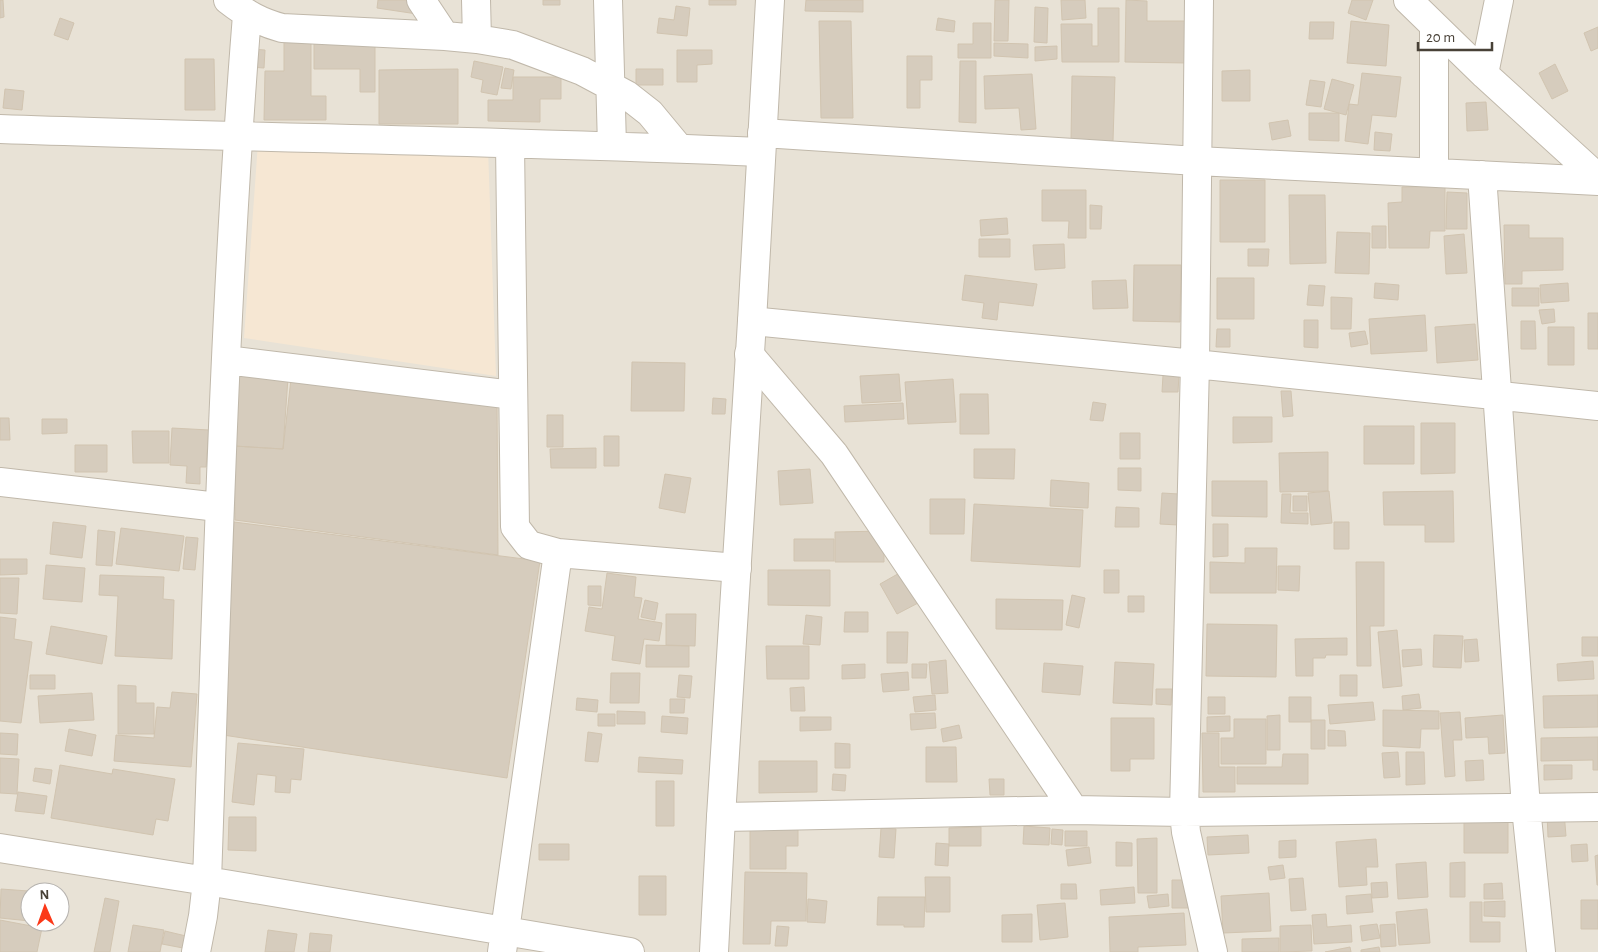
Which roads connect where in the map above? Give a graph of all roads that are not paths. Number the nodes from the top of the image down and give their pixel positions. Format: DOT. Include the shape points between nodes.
graph roads {
  1 [pos="421,0"];
  2 [pos="476,0"];
  3 [pos="608,0"];
  4 [pos="770,0"];
  5 [pos="1199,0"];
  6 [pos="1408,0"];
  7 [pos="1499,0"];
  8 [pos="238,7"];
  9 [pos="1434,27"];
  10 [pos="444,36"];
  11 [pos="477,39"];
  12 [pos="1484,74"];
  13 [pos="611,86"];
  14 [pos="0,129"];
  15 [pos="237,137"];
  16 [pos="762,142"];
  17 [pos="510,144"];
  18 [pos="612,146"];
  19 [pos="679,148"];
  20 [pos="1197,161"];
  21 [pos="1434,172"];
  22 [pos="1482,174"];
  23 [pos="1598,179"];
  24 [pos="752,322"];
  25 [pos="749,354"];
  26 [pos="226,360"];
  27 [pos="1195,364"];
  28 [pos="513,395"];
  29 [pos="1497,396"];
  30 [pos="1598,406"];
  31 [pos="0,482"];
  32 [pos="218,507"];
  33 [pos="558,553"];
  34 [pos="737,568"];
  35 [pos="1598,807"];
  36 [pos="1526,808"];
  37 [pos="1074,810"];
  38 [pos="1184,812"];
  39 [pos="721,817"];
  40 [pos="0,848"];
  41 [pos="207,881"];
  42 [pos="503,941"];
  43 [pos="196,952"];
  44 [pos="630,952"];
  45 [pos="714,952"];
  46 [pos="1213,952"];
  47 [pos="1541,952"];
  1 -- 10 [label="street"];
  2 -- 11 [label="street"];
  3 -- 13 [label="street"];
  4 -- 16 [label="street"];
  5 -- 20 [label="street"];
  6 -- 9 [label="street"];
  7 -- 12 [label="street"];
  8 -- 10 [label="street" via="266,24 282,28"];
  8 -- 15 [label="street"];
  9 -- 12 [label="street"];
  9 -- 21 [label="street"];
  10 -- 11 [label="street"];
  11 -- 13 [label="street" via="513,45 549,57"];
  12 -- 23 [label="street"];
  13 -- 18 [label="street"];
  13 -- 19 [label="street" via="650,113"];
  14 -- 15 [label="street"];
  15 -- 17 [label="street"];
  15 -- 26 [label="street"];
  16 -- 19 [label="street"];
  16 -- 20 [label="street"];
  16 -- 24 [label="street"];
  17 -- 18 [label="street"];
  17 -- 28 [label="street"];
  18 -- 19 [label="street"];
  20 -- 21 [label="street"];
  20 -- 27 [label="street"];
  21 -- 22 [label="street"];
  22 -- 23 [label="street"];
  22 -- 29 [label="street"];
  24 -- 25 [label="street"];
  24 -- 27 [label="street"];
  25 -- 34 [label="street"];
  25 -- 37 [label="street" via="834,454"];
  26 -- 28 [label="street"];
  26 -- 32 [label="street"];
  27 -- 29 [label="street"];
  27 -- 38 [label="street"];
  28 -- 33 [label="street" via="515,527 529,546"];
  29 -- 30 [label="street"];
  29 -- 36 [label="street"];
  31 -- 32 [label="street"];
  32 -- 41 [label="street"];
  33 -- 34 [label="street"];
  33 -- 42 [label="street"];
  34 -- 39 [label="street"];
  35 -- 36 [label="street"];
  36 -- 38 [label="street"];
  36 -- 47 [label="street"];
  37 -- 38 [label="street"];
  37 -- 39 [label="street"];
  38 -- 46 [label="street"];
  39 -- 45 [label="street"];
  40 -- 41 [label="street"];
  41 -- 42 [label="street"];
  41 -- 43 [label="street"];
  42 -- 44 [label="street"];
}
